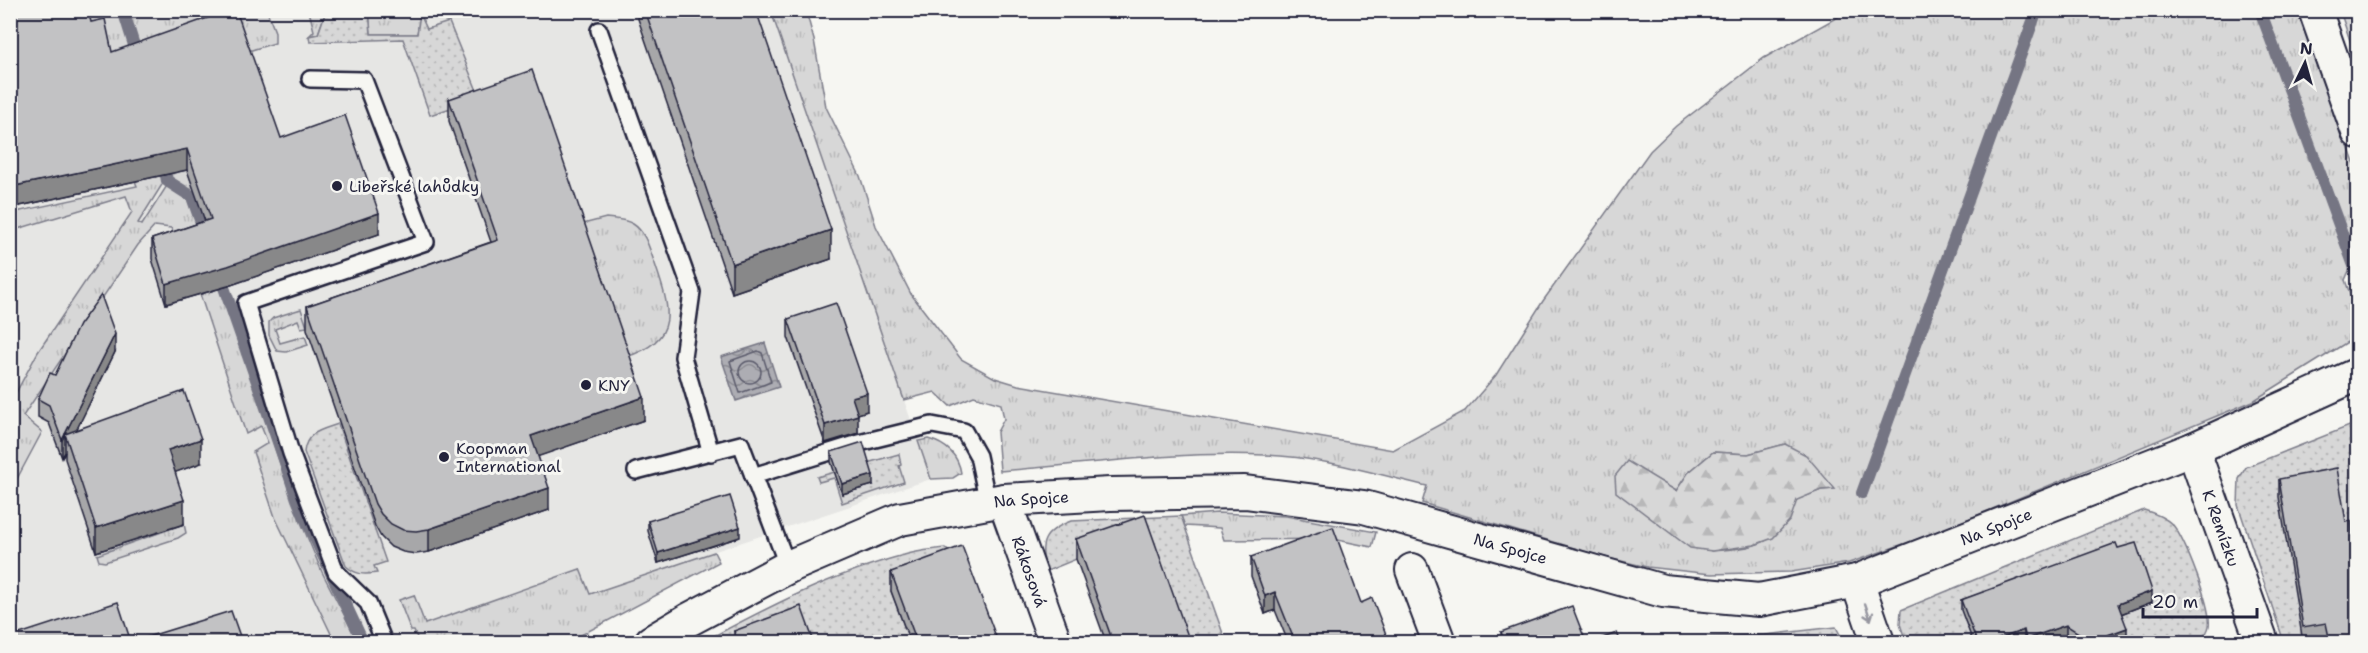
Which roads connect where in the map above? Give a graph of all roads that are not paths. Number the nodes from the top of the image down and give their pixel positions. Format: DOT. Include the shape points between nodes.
graph roads {
  1 [pos="2315,10"];
  2 [pos="599,30"];
  3 [pos="310,79"];
  4 [pos="2358,132"];
  5 [pos="2358,374"];
  6 [pos="2193,449"];
  7 [pos="711,453"];
  8 [pos="636,471"];
  9 [pos="753,476"];
  10 [pos="996,502"];
  11 [pos="789,567"];
  12 [pos="1412,570"];
  13 [pos="1857,581"];
  14 [pos="384,642"];
  15 [pos="653,642"];
  16 [pos="1055,642"];
  17 [pos="1439,642"];
  18 [pos="1878,642"];
  19 [pos="2262,642"];
  1 -- 4 [label="street"];
  2 -- 7 [label="lane" via="692,292 683,357"];
  3 -- 14 [label="lane" via="364,80 426,242 246,303 291,453 336,572 368,603"];
  5 -- 6 [label="street, Na Spojce"];
  6 -- 13 [label="street, Na Spojce"];
  6 -- 19 [label="street, K Remízku"];
  7 -- 8 [label="lane"];
  7 -- 9 [label="lane" via="741,444"];
  9 -- 10 [label="lane" via="932,425 964,431"];
  9 -- 11 [label="lane"];
  10 -- 11 [label="street, Na Spojce" via="900,519"];
  10 -- 13 [label="street, Na Spojce" via="1110,494 1245,492 1364,507 1663,591 1759,600"];
  10 -- 16 [label="street, Rákosová"];
  11 -- 15 [label="street, Na Spojce"];
  12 -- 17 [label="street"];
  13 -- 18 [label="street, one-way"];
}
